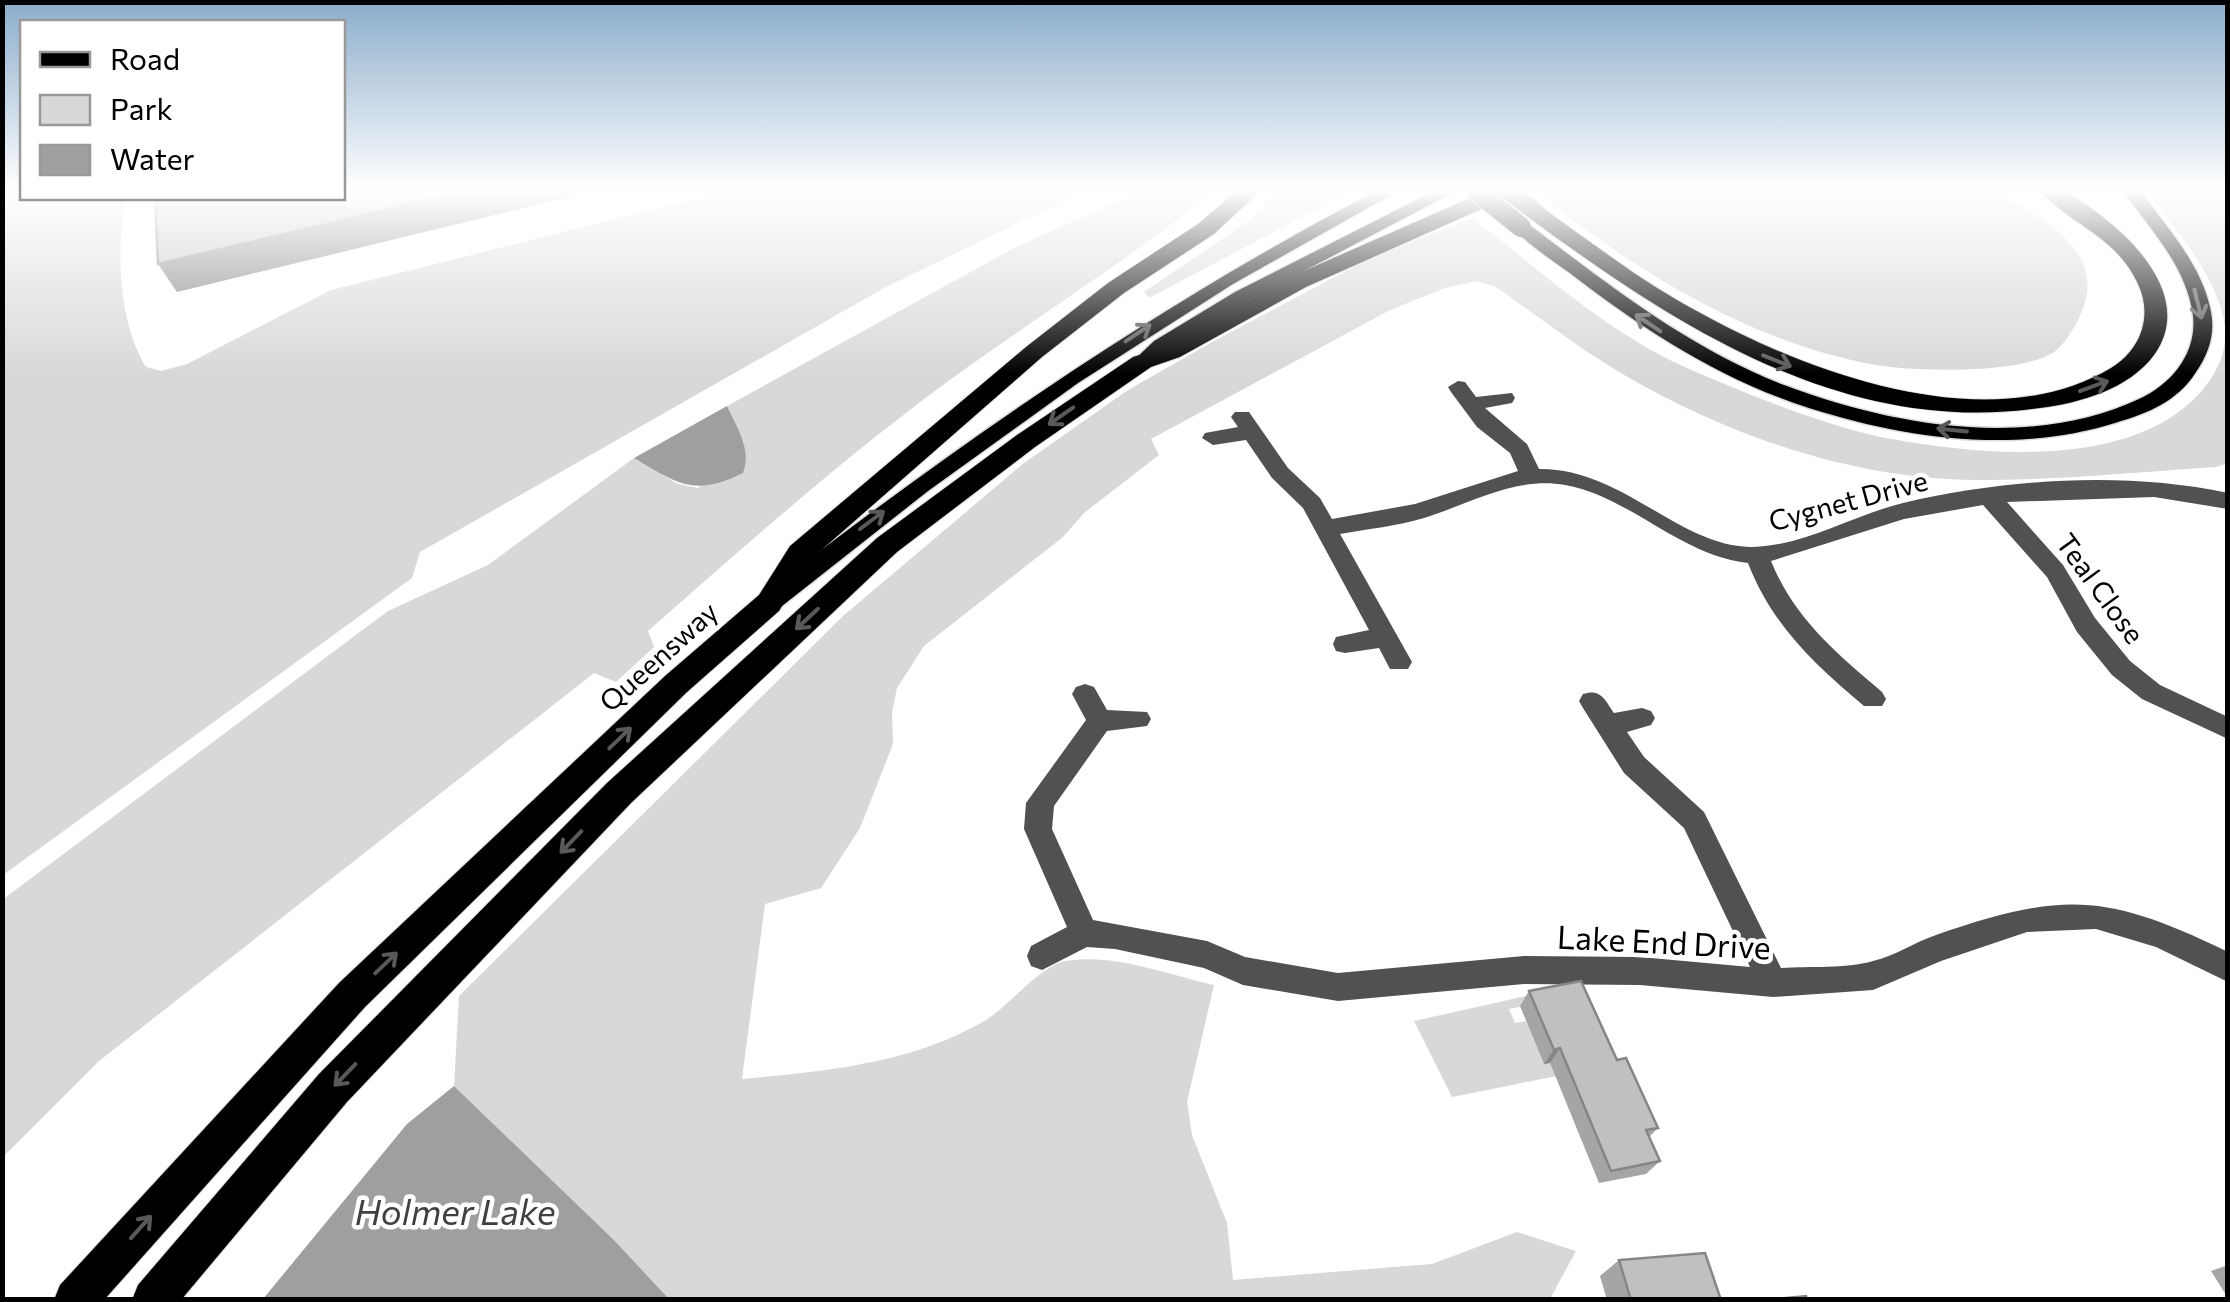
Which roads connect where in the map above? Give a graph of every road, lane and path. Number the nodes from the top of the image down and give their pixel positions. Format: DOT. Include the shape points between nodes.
graph roads {
  1 [pos="1170,252"];
  2 [pos="1271,252"];
  3 [pos="1330,252"];
  4 [pos="1362,252"];
  5 [pos="1555,252"];
  6 [pos="1591,252"];
  7 [pos="2127,252"];
  8 [pos="2173,252"];
  9 [pos="1142,362"];
  10 [pos="1505,398"];
  11 [pos="1213,438"];
  12 [pos="1532,478"];
  13 [pos="1990,497"];
  14 [pos="2228,501"];
  15 [pos="1327,528"];
  16 [pos="1756,554"];
  17 [pos="769,603"];
  18 [pos="1385,637"];
  19 [pos="1345,644"];
  20 [pos="1399,662"];
  21 [pos="1085,694"];
  22 [pos="1874,699"];
  23 [pos="1592,700"];
  24 [pos="1642,718"];
  25 [pos="1138,719"];
  26 [pos="1100,721"];
  27 [pos="1608,725"];
  28 [pos="2228,729"];
  29 [pos="1084,933"];
  30 [pos="1042,956"];
  31 [pos="2228,968"];
  32 [pos="1773,983"];
  33 [pos="76,1300"];
  34 [pos="153,1300"];
  1 -- 17 [label="highway" via="1034,352 800,554"];
  17 -- 2 [label="main road, Queensway, one-way" via="977,441 1171,310"];
  3 -- 9 [label="main road" via="1242,296"];
  4 -- 9 [label="highway"];
  8 -- 5 [label="main road, one-way, bridge" via="2201,306 2204,337 2176,387 2100,424 2035,432 1901,424 1778,390 1677,342"];
  6 -- 7 [label="highway, one-way" via="1726,340 1790,367 1918,400 1992,406 2104,384 2144,357 2158,327 2153,292"];
  9 -- 34 [label="highway, one-way" via="886,545 619,793 334,1088"];
  10 -- 12 [label="street" via="1464,395 1484,422 1519,449"];
  11 -- 15 [label="street" via="1246,425"];
  12 -- 15 [label="street, Cygnet Drive" via="1478,488 1419,511"];
  12 -- 16 [label="street, Cygnet Drive" via="1563,477 1598,488 1713,546"];
  13 -- 14 [label="street, Cygnet Drive" via="2155,489"];
  13 -- 16 [label="street, Cygnet Drive" via="1901,512 1781,552"];
  13 -- 28 [label="street, Teal Close" via="2056,571 2120,668 2151,692"];
  15 -- 18 [label="street"];
  16 -- 22 [label="street" via="1770,594 1801,638"];
  33 -- 17 [label="highway, Queensway, one-way" via="352,995"];
  18 -- 19 [label="street"];
  18 -- 20 [label="street"];
  21 -- 26 [label="street"];
  23 -- 27 [label="street"];
  24 -- 27 [label="street"];
  25 -- 26 [label="street"];
  26 -- 29 [label="street" via="1040,802 1038,829"];
  27 -- 32 [label="street" via="1634,765 1694,820"];
  29 -- 30 [label="street"];
  29 -- 32 [label="street, Lake End Drive" via="1338,988 1524,970 1640,971"];
  31 -- 32 [label="street, Lake End Drive" via="2162,935 2096,916 2027,919 1873,976"];
}
